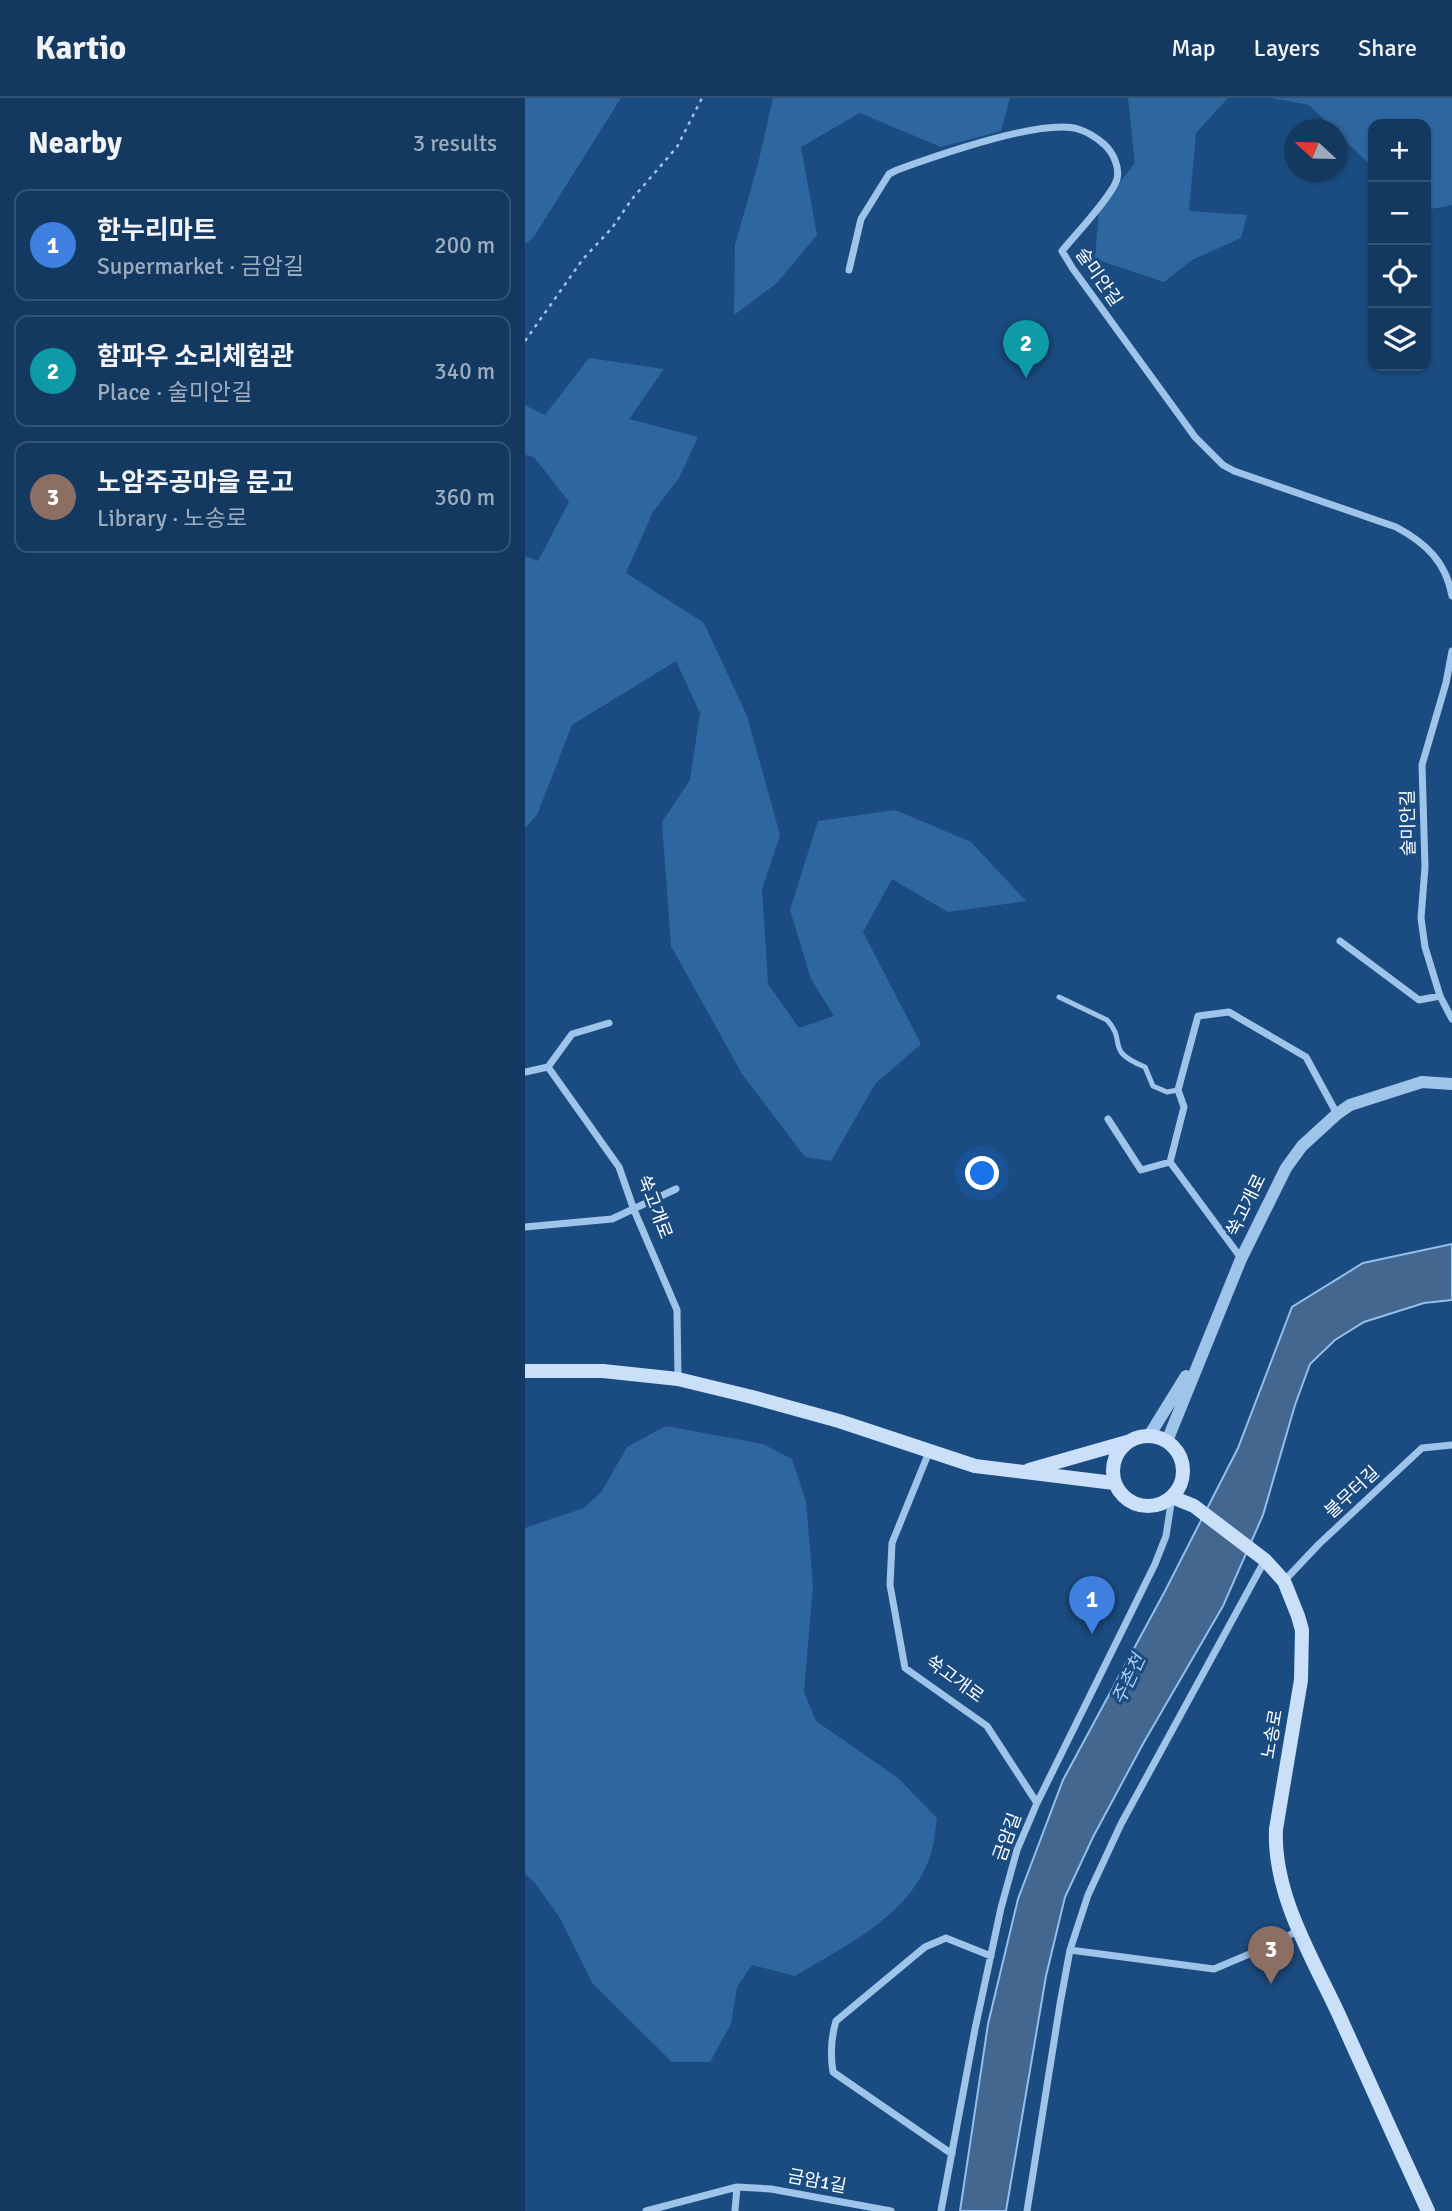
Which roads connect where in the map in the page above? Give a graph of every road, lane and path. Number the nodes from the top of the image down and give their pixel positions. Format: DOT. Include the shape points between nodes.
graph roads {
  1 [pos="702,98"];
  2 [pos="849,270"];
  3 [pos="525,341"];
  4 [pos="1452,596"];
  5 [pos="1452,650"];
  6 [pos="1340,941"];
  7 [pos="1440,996"];
  8 [pos="1059,997"];
  9 [pos="1452,1019"];
  10 [pos="609,1023"];
  11 [pos="548,1067"];
  12 [pos="525,1072"];
  13 [pos="1452,1084"];
  14 [pos="1178,1090"];
  15 [pos="1337,1114"];
  16 [pos="1108,1119"];
  17 [pos="1170,1161"];
  18 [pos="677,1189"];
  19 [pos="634,1210"];
  20 [pos="525,1227"];
  21 [pos="1241,1259"];
  22 [pos="1203,1349"];
  23 [pos="525,1371"];
  24 [pos="678,1380"];
  25 [pos="1149,1436"];
  26 [pos="1167,1441"];
  27 [pos="1128,1442"];
  28 [pos="1452,1445"];
  29 [pos="929,1452"];
  30 [pos="1021,1472"];
  31 [pos="1114,1483"];
  32 [pos="1172,1497"];
  33 [pos="1262,1557"];
  34 [pos="1284,1581"];
  35 [pos="1037,1803"];
  36 [pos="1300,1929"];
  37 [pos="1070,1950"];
  38 [pos="991,1956"];
  39 [pos="952,2154"];
  40 [pos="737,2187"];
  41 [pos="646,2211"];
  42 [pos="735,2211"];
  43 [pos="891,2211"];
  44 [pos="941,2211"];
  45 [pos="1027,2211"];
  46 [pos="1428,2211"];
  1 -- 3 [label="path" via="677,147 583,259"];
  2 -- 4 [label="street, 술미안길" via="861,219 884,181 897,170 1011,134 1059,127 1076,128 1097,138 1118,166 1117,181 1062,251 1195,437 1234,471 1396,527 1419,540 1449,578"];
  5 -- 7 [label="street, 술미안길" via="1422,765 1425,867 1421,918"];
  6 -- 7 [label="street" via="1419,1000"];
  7 -- 9 [label="street, 술미안길"];
  8 -- 14 [label="lane" via="1107,1020 1119,1052 1145,1067 1153,1086 1167,1092"];
  10 -- 11 [label="street" via="572,1034"];
  11 -- 12 [label="street"];
  11 -- 19 [label="street, 쑥고개로" via="619,1167"];
  13 -- 15 [label="street, 쑥고개로" via="1422,1082 1373,1096"];
  14 -- 15 [label="street" via="1198,1016 1229,1012 1306,1057"];
  14 -- 17 [label="street" via="1184,1107"];
  15 -- 21 [label="street, 쑥고개로" via="1286,1168"];
  16 -- 17 [label="street" via="1141,1170"];
  17 -- 21 [label="street"];
  18 -- 19 [label="street"];
  19 -- 20 [label="street" via="613,1219"];
  19 -- 24 [label="street, 쑥고개로" via="677,1310"];
  21 -- 22 [label="street, 쑥고개로"];
  22 -- 25 [label="street"];
  22 -- 26 [label="street, 쑥고개로"];
  23 -- 24 [label="main road" via="603,1371"];
  24 -- 29 [label="main road" via="839,1421"];
  25 -- 26 [label="main road"];
  25 -- 27 [label="main road"];
  26 -- 32 [label="main road" via="1183,1464 1179,1488"];
  27 -- 30 [label="main road"];
  27 -- 31 [label="main road" via="1114,1460"];
  28 -- 34 [label="street, 불무터길" via="1422,1448"];
  29 -- 30 [label="main road" via="975,1466"];
  29 -- 35 [label="street, 쑥고개로" via="892,1543 890,1585 905,1668 987,1726"];
  30 -- 31 [label="main road"];
  31 -- 32 [label="main road" via="1119,1493 1138,1506 1162,1504"];
  32 -- 33 [label="main road, 노송로" via="1195,1506"];
  32 -- 35 [label="street, 금암길" via="1166,1536 1155,1564"];
  33 -- 34 [label="main road, 노송로"];
  33 -- 37 [label="street" via="1121,1824 1088,1895"];
  34 -- 36 [label="main road, 노송로" via="1302,1630 1301,1680 1275,1848 1279,1875"];
  35 -- 38 [label="street, 금암길" via="1017,1850"];
  36 -- 37 [label="street" via="1215,1969"];
  36 -- 46 [label="main road, 노송로"];
  37 -- 45 [label="street"];
  38 -- 39 [label="street, 금암길"];
  38 -- 39 [label="street" via="946,1938 925,1947 836,2021 832,2032 833,2072"];
  39 -- 44 [label="street, 금암길"];
  40 -- 41 [label="street, 금암1길"];
  40 -- 42 [label="street"];
  40 -- 43 [label="street, 금암1길"];
}
